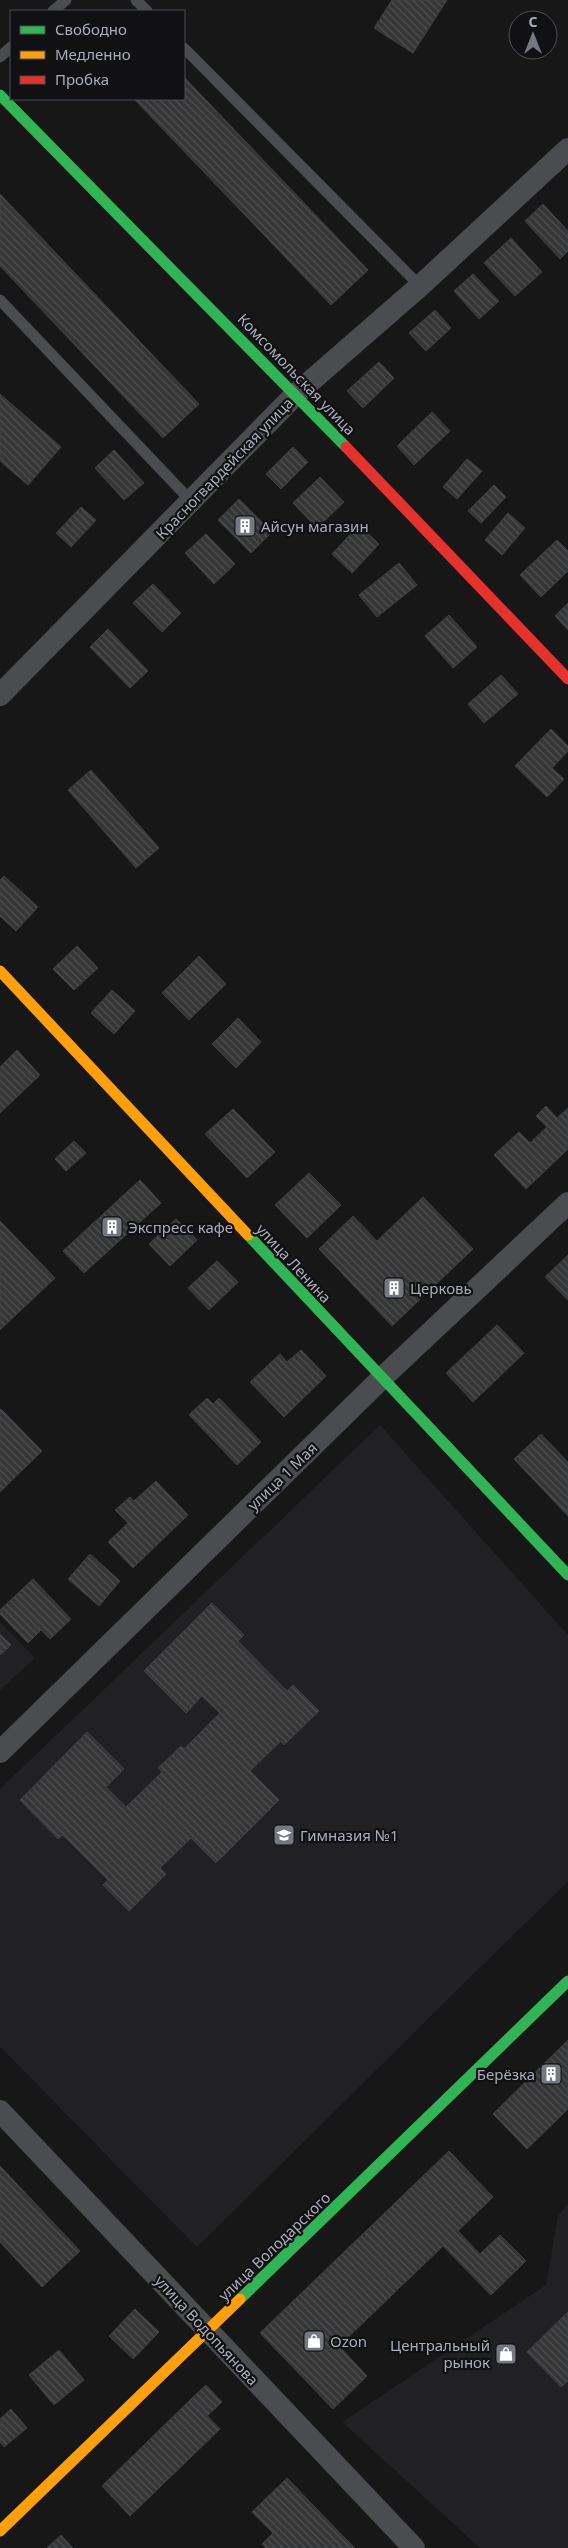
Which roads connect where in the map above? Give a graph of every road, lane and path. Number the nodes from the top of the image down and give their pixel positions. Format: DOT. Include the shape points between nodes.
graph roads {
  1 [pos="66,0"];
  2 [pos="136,0"];
  3 [pos="54,10"];
  4 [pos="146,10"];
  5 [pos="10,48"];
  6 [pos="185,49"];
  7 [pos="0,57"];
  8 [pos="0,95"];
  9 [pos="568,149"];
  10 [pos="420,286"];
  11 [pos="0,300"];
  12 [pos="296,394"];
  13 [pos="192,502"];
  14 [pos="568,680"];
  15 [pos="0,695"];
  16 [pos="0,971"];
  17 [pos="568,1204"];
  18 [pos="382,1378"];
  19 [pos="568,1574"];
  20 [pos="0,1752"];
  21 [pos="568,1981"];
  22 [pos="0,2111"];
  23 [pos="209,2331"];
  24 [pos="0,2530"];
  25 [pos="414,2548"];
  1 -- 3 [label="lane"];
  2 -- 4 [label="lane"];
  5 -- 7 [label="lane"];
  6 -- 10 [label="lane"];
  8 -- 12 [label="street, Комсомольская улица"];
  9 -- 10 [label="street, Красногвардейская улица"];
  10 -- 12 [label="street, Красногвардейская улица"];
  11 -- 13 [label="lane"];
  12 -- 13 [label="street, Красногвардейская улица"];
  12 -- 14 [label="street, Комсомольская улица"];
  13 -- 15 [label="street, Красногвардейская улица"];
  16 -- 18 [label="street, улица Ленина"];
  17 -- 18 [label="street, улица 1 Мая"];
  18 -- 19 [label="street, улица Ленина"];
  18 -- 20 [label="street, улица 1 Мая"];
  21 -- 23 [label="street, улица Володарского"];
  22 -- 23 [label="street, улица Водопьянова"];
  23 -- 24 [label="street, улица Володарского"];
  23 -- 25 [label="street, улица Водопьянова"];
}
